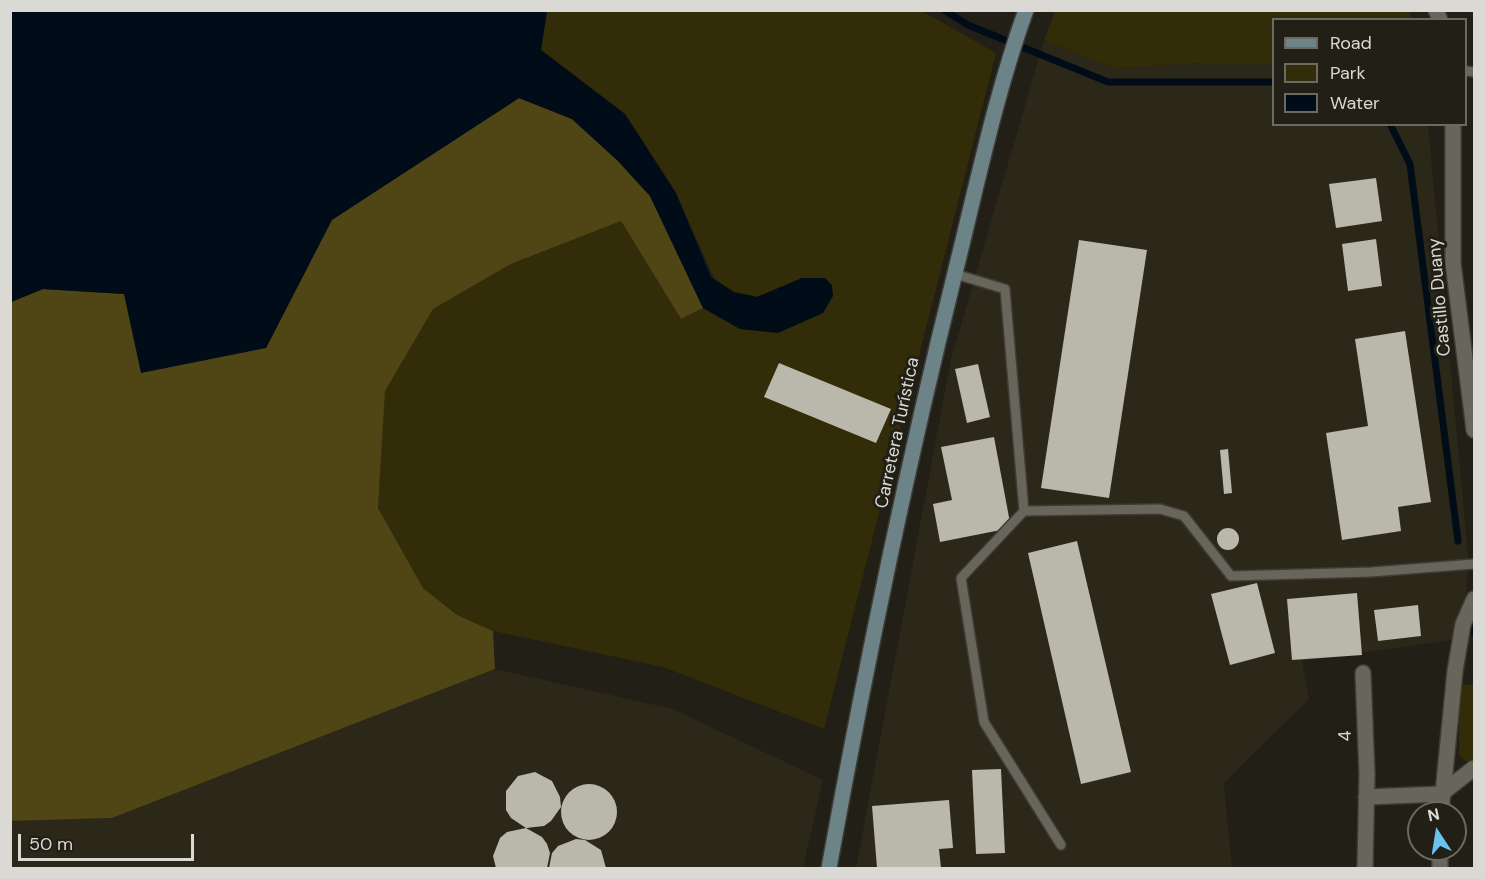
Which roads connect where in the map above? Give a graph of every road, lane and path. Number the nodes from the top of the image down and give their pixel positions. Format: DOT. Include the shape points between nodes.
graph roads {
  1 [pos="1023,17"];
  2 [pos="1453,126"];
  3 [pos="955,274"];
  4 [pos="1474,430"];
  5 [pos="1024,510"];
  6 [pos="1474,564"];
  7 [pos="1474,599"];
  8 [pos="1363,673"];
  9 [pos="1474,768"];
  10 [pos="1441,794"];
  11 [pos="1366,797"];
  12 [pos="1441,801"];
  13 [pos="1061,845"];
  14 [pos="829,868"];
  15 [pos="1365,868"];
  1 -- 3 [label="main road, Carretera Turística" via="1003,76"];
  2 -- 4 [label="street, Castillo Duany" via="1453,263"];
  3 -- 5 [label="lane" via="1005,289"];
  3 -- 14 [label="main road, Carretera Turística" via="927,384"];
  5 -- 6 [label="lane" via="1173,511 1184,516 1231,576"];
  5 -- 13 [label="lane" via="961,578 984,722"];
  7 -- 10 [label="street" via="1463,624 1455,671"];
  8 -- 11 [label="street, 4"];
  9 -- 10 [label="street"];
  10 -- 11 [label="street"];
  10 -- 12 [label="street"];
  11 -- 15 [label="street, 4"];
}
